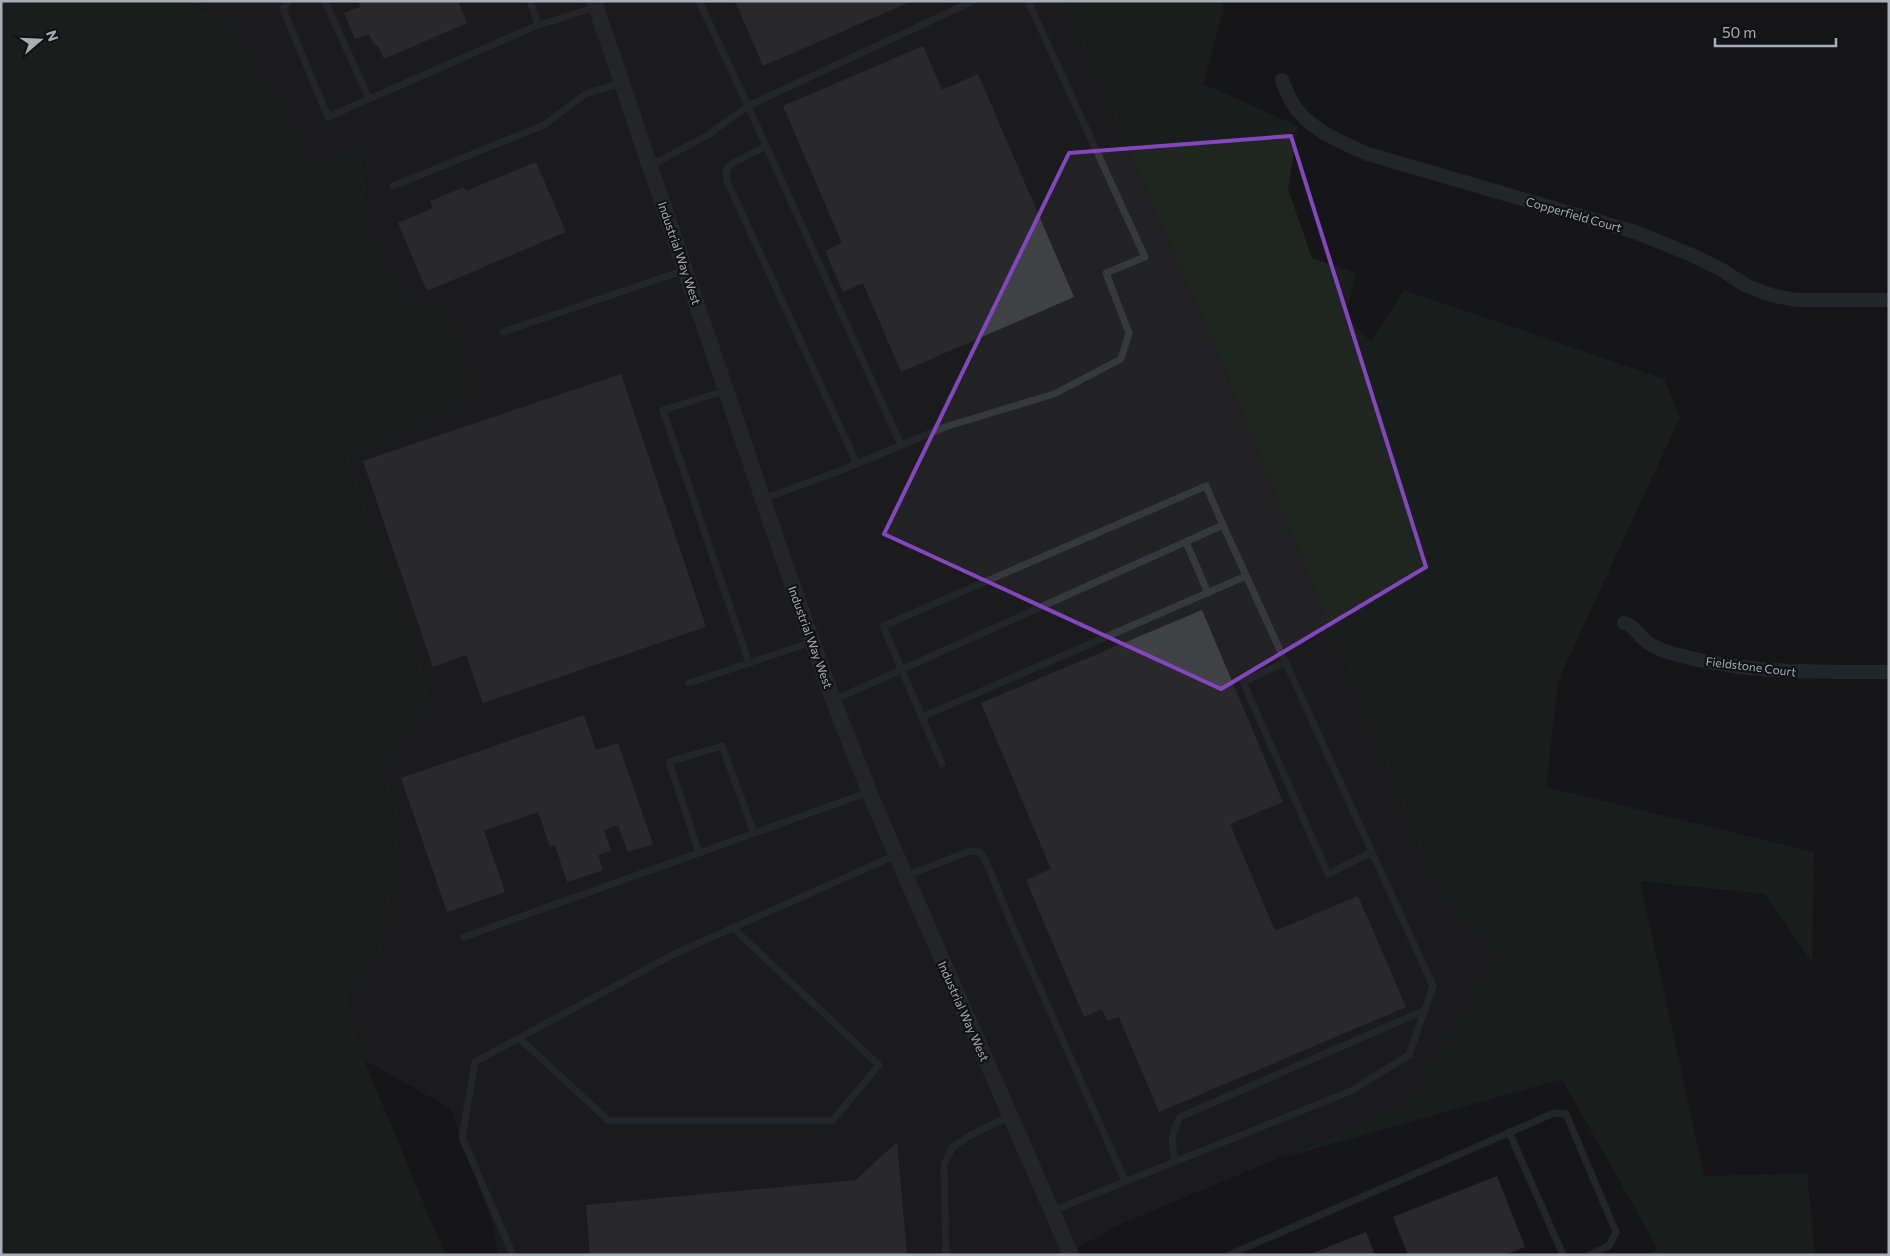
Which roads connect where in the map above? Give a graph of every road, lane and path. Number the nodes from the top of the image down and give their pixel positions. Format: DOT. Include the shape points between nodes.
graph roads {
  1 [pos="289,1"];
  2 [pos="325,1"];
  3 [pos="530,1"];
  4 [pos="699,1"];
  5 [pos="973,1"];
  6 [pos="1028,1"];
  7 [pos="596,4"];
  8 [pos="538,25"];
  9 [pos="1282,80"];
  10 [pos="622,83"];
  11 [pos="369,98"];
  12 [pos="748,106"];
  13 [pos="766,146"];
  14 [pos="650,166"];
  15 [pos="393,186"];
  16 [pos="685,270"];
  17 [pos="1889,300"];
  18 [pos="503,332"];
  19 [pos="726,390"];
  20 [pos="901,446"];
  21 [pos="857,464"];
  22 [pos="763,500"];
  23 [pos="1223,525"];
  24 [pos="1186,542"];
  25 [pos="1246,576"];
  26 [pos="1208,593"];
  27 [pos="1624,623"];
  28 [pos="812,642"];
  29 [pos="749,662"];
  30 [pos="1286,662"];
  31 [pos="902,670"];
  32 [pos="1889,672"];
  33 [pos="689,683"];
  34 [pos="833,700"];
  35 [pos="922,717"];
  36 [pos="942,764"];
  37 [pos="869,792"];
  38 [pos="754,833"];
  39 [pos="1372,852"];
  40 [pos="699,853"];
  41 [pos="896,855"];
  42 [pos="905,876"];
  43 [pos="733,928"];
  44 [pos="464,937"];
  45 [pos="1425,1010"];
  46 [pos="519,1038"];
  47 [pos="1010,1116"];
  48 [pos="1509,1132"];
  49 [pos="1175,1160"];
  50 [pos="1125,1180"];
  51 [pos="1052,1211"];
  52 [pos="513,1255"];
  53 [pos="946,1255"];
  54 [pos="1071,1255"];
  55 [pos="1229,1255"];
  56 [pos="1563,1255"];
  57 [pos="1589,1255"];
  1 -- 11 [label="lane" via="283,9 328,117"];
  2 -- 11 [label="lane"];
  3 -- 8 [label="lane"];
  4 -- 12 [label="lane"];
  5 -- 12 [label="lane"];
  6 -- 20 [label="lane" via="1144,257 1106,273 1129,333 1121,359 1054,394 945,427"];
  7 -- 8 [label="lane"];
  7 -- 10 [label="street, Industrial Way West"];
  8 -- 11 [label="lane"];
  9 -- 17 [label="street, Copperfield Court" via="1292,102 1309,122 1368,154 1635,232 1694,256 1771,296 1796,300"];
  10 -- 14 [label="street, Industrial Way West"];
  10 -- 15 [label="lane" via="587,93 544,125"];
  12 -- 13 [label="lane"];
  12 -- 14 [label="lane" via="708,135"];
  13 -- 20 [label="lane"];
  13 -- 21 [label="lane" via="726,170 727,181"];
  14 -- 16 [label="street, Industrial Way West"];
  16 -- 18 [label="lane"];
  16 -- 19 [label="street, Industrial Way West"];
  19 -- 22 [label="street, Industrial Way West"];
  19 -- 29 [label="lane" via="663,410"];
  20 -- 21 [label="lane"];
  21 -- 22 [label="lane"];
  22 -- 28 [label="street, Industrial Way West"];
  23 -- 24 [label="lane"];
  23 -- 25 [label="lane"];
  23 -- 31 [label="lane" via="1206,486 883,626"];
  24 -- 26 [label="lane"];
  24 -- 31 [label="lane"];
  25 -- 26 [label="lane"];
  25 -- 30 [label="lane"];
  26 -- 35 [label="lane"];
  27 -- 32 [label="street, Fieldstone Court" via="1665,652 1737,667 1797,672"];
  28 -- 29 [label="lane"];
  28 -- 34 [label="street, Industrial Way West"];
  29 -- 33 [label="lane"];
  30 -- 39 [label="lane"];
  30 -- 39 [label="lane" via="1243,682 1328,874"];
  31 -- 34 [label="lane"];
  31 -- 35 [label="lane"];
  34 -- 37 [label="street, Industrial Way West"];
  35 -- 36 [label="lane"];
  37 -- 38 [label="lane"];
  37 -- 41 [label="street, Industrial Way West"];
  38 -- 40 [label="lane"];
  38 -- 40 [label="lane" via="722,746 669,762"];
  39 -- 45 [label="lane" via="1433,986"];
  40 -- 44 [label="lane"];
  41 -- 42 [label="street, Industrial Way West"];
  41 -- 43 [label="lane"];
  42 -- 47 [label="street, Industrial Way West"];
  42 -- 50 [label="lane" via="970,851 980,852"];
  43 -- 46 [label="lane" via="674,954"];
  43 -- 46 [label="lane" via="879,1065 832,1121 609,1121"];
  45 -- 49 [label="lane" via="1409,1055 1351,1090"];
  45 -- 49 [label="lane" via="1180,1117 1171,1140"];
  46 -- 52 [label="lane" via="475,1062 462,1137"];
  47 -- 51 [label="street, Industrial Way West"];
  47 -- 53 [label="lane" via="952,1148 944,1165"];
  48 -- 55 [label="lane"];
  48 -- 56 [label="lane"];
  48 -- 57 [label="lane" via="1554,1112 1566,1114 1616,1232 1609,1246"];
  49 -- 50 [label="lane"];
  50 -- 51 [label="lane"];
  51 -- 54 [label="street, Industrial Way West"];
}
